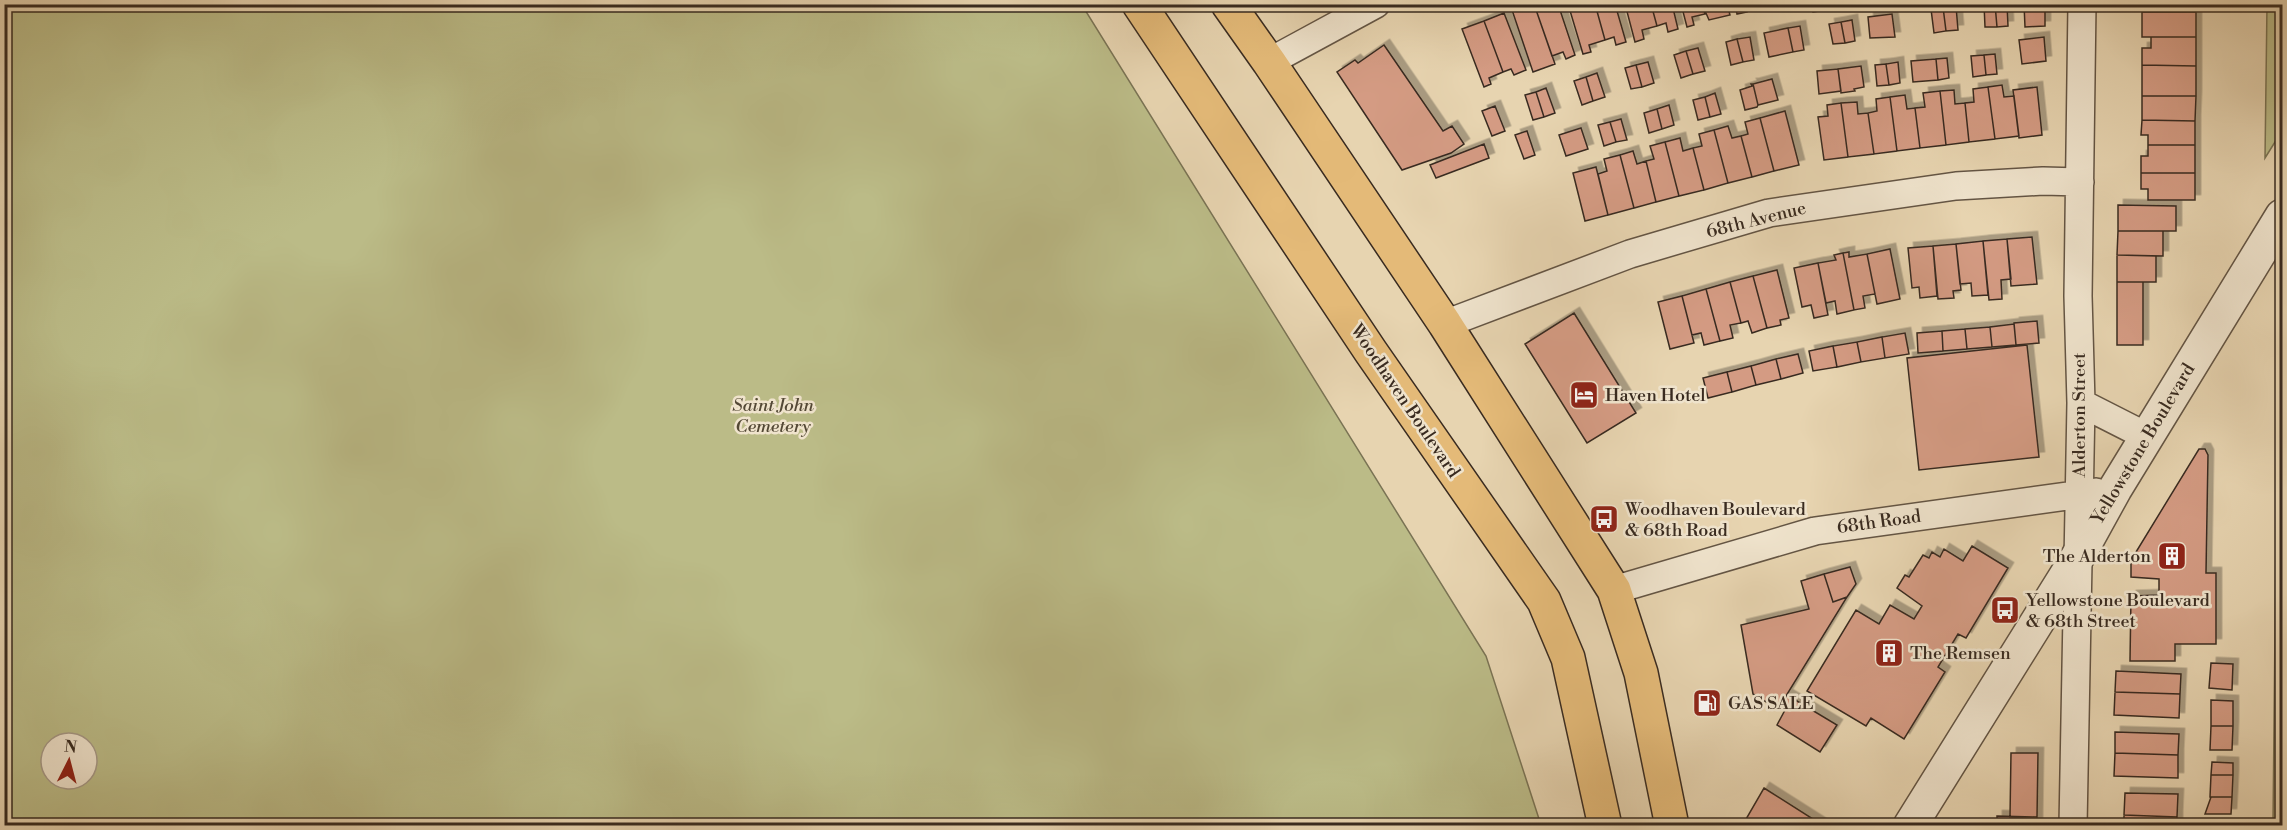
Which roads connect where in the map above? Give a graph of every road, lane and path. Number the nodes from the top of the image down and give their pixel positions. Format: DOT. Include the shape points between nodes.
graph roads {
  1 [pos="1139,4"];
  2 [pos="1228,4"];
  3 [pos="1376,4"];
  4 [pos="2082,4"];
  5 [pos="1269,62"];
  6 [pos="2080,182"];
  7 [pos="2283,216"];
  8 [pos="1445,324"];
  9 [pos="2081,404"];
  10 [pos="2146,436"];
  11 [pos="2115,489"];
  12 [pos="2079,494"];
  13 [pos="2077,558"];
  14 [pos="1614,590"];
  15 [pos="1605,825"];
  16 [pos="1672,825"];
  17 [pos="1910,825"];
  18 [pos="2073,825"];
  1 -- 15 [label="main road, Woodhaven Boulevard" via="1371,352 1544,601 1568,658"];
  2 -- 5 [label="main road"];
  3 -- 5 [label="street"];
  4 -- 6 [label="street, Alderton Street"];
  5 -- 8 [label="main road"];
  6 -- 8 [label="street, 68th Avenue" via="1956,186 1769,213 1630,254"];
  6 -- 9 [label="street, Alderton Street"];
  7 -- 10 [label="street, Yellowstone Boulevard"];
  8 -- 14 [label="main road"];
  9 -- 10 [label="street"];
  9 -- 12 [label="street, Alderton Street"];
  10 -- 11 [label="street, Yellowstone Boulevard"];
  11 -- 12 [label="street, 68th Road"];
  11 -- 13 [label="street, Yellowstone Boulevard"];
  12 -- 13 [label="street, Alderton Street"];
  12 -- 14 [label="street, 68th Road" via="1815,531"];
  13 -- 17 [label="street, Yellowstone Boulevard"];
  13 -- 18 [label="street, Alderton Street"];
  14 -- 16 [label="main road" via="1641,673"];
}
